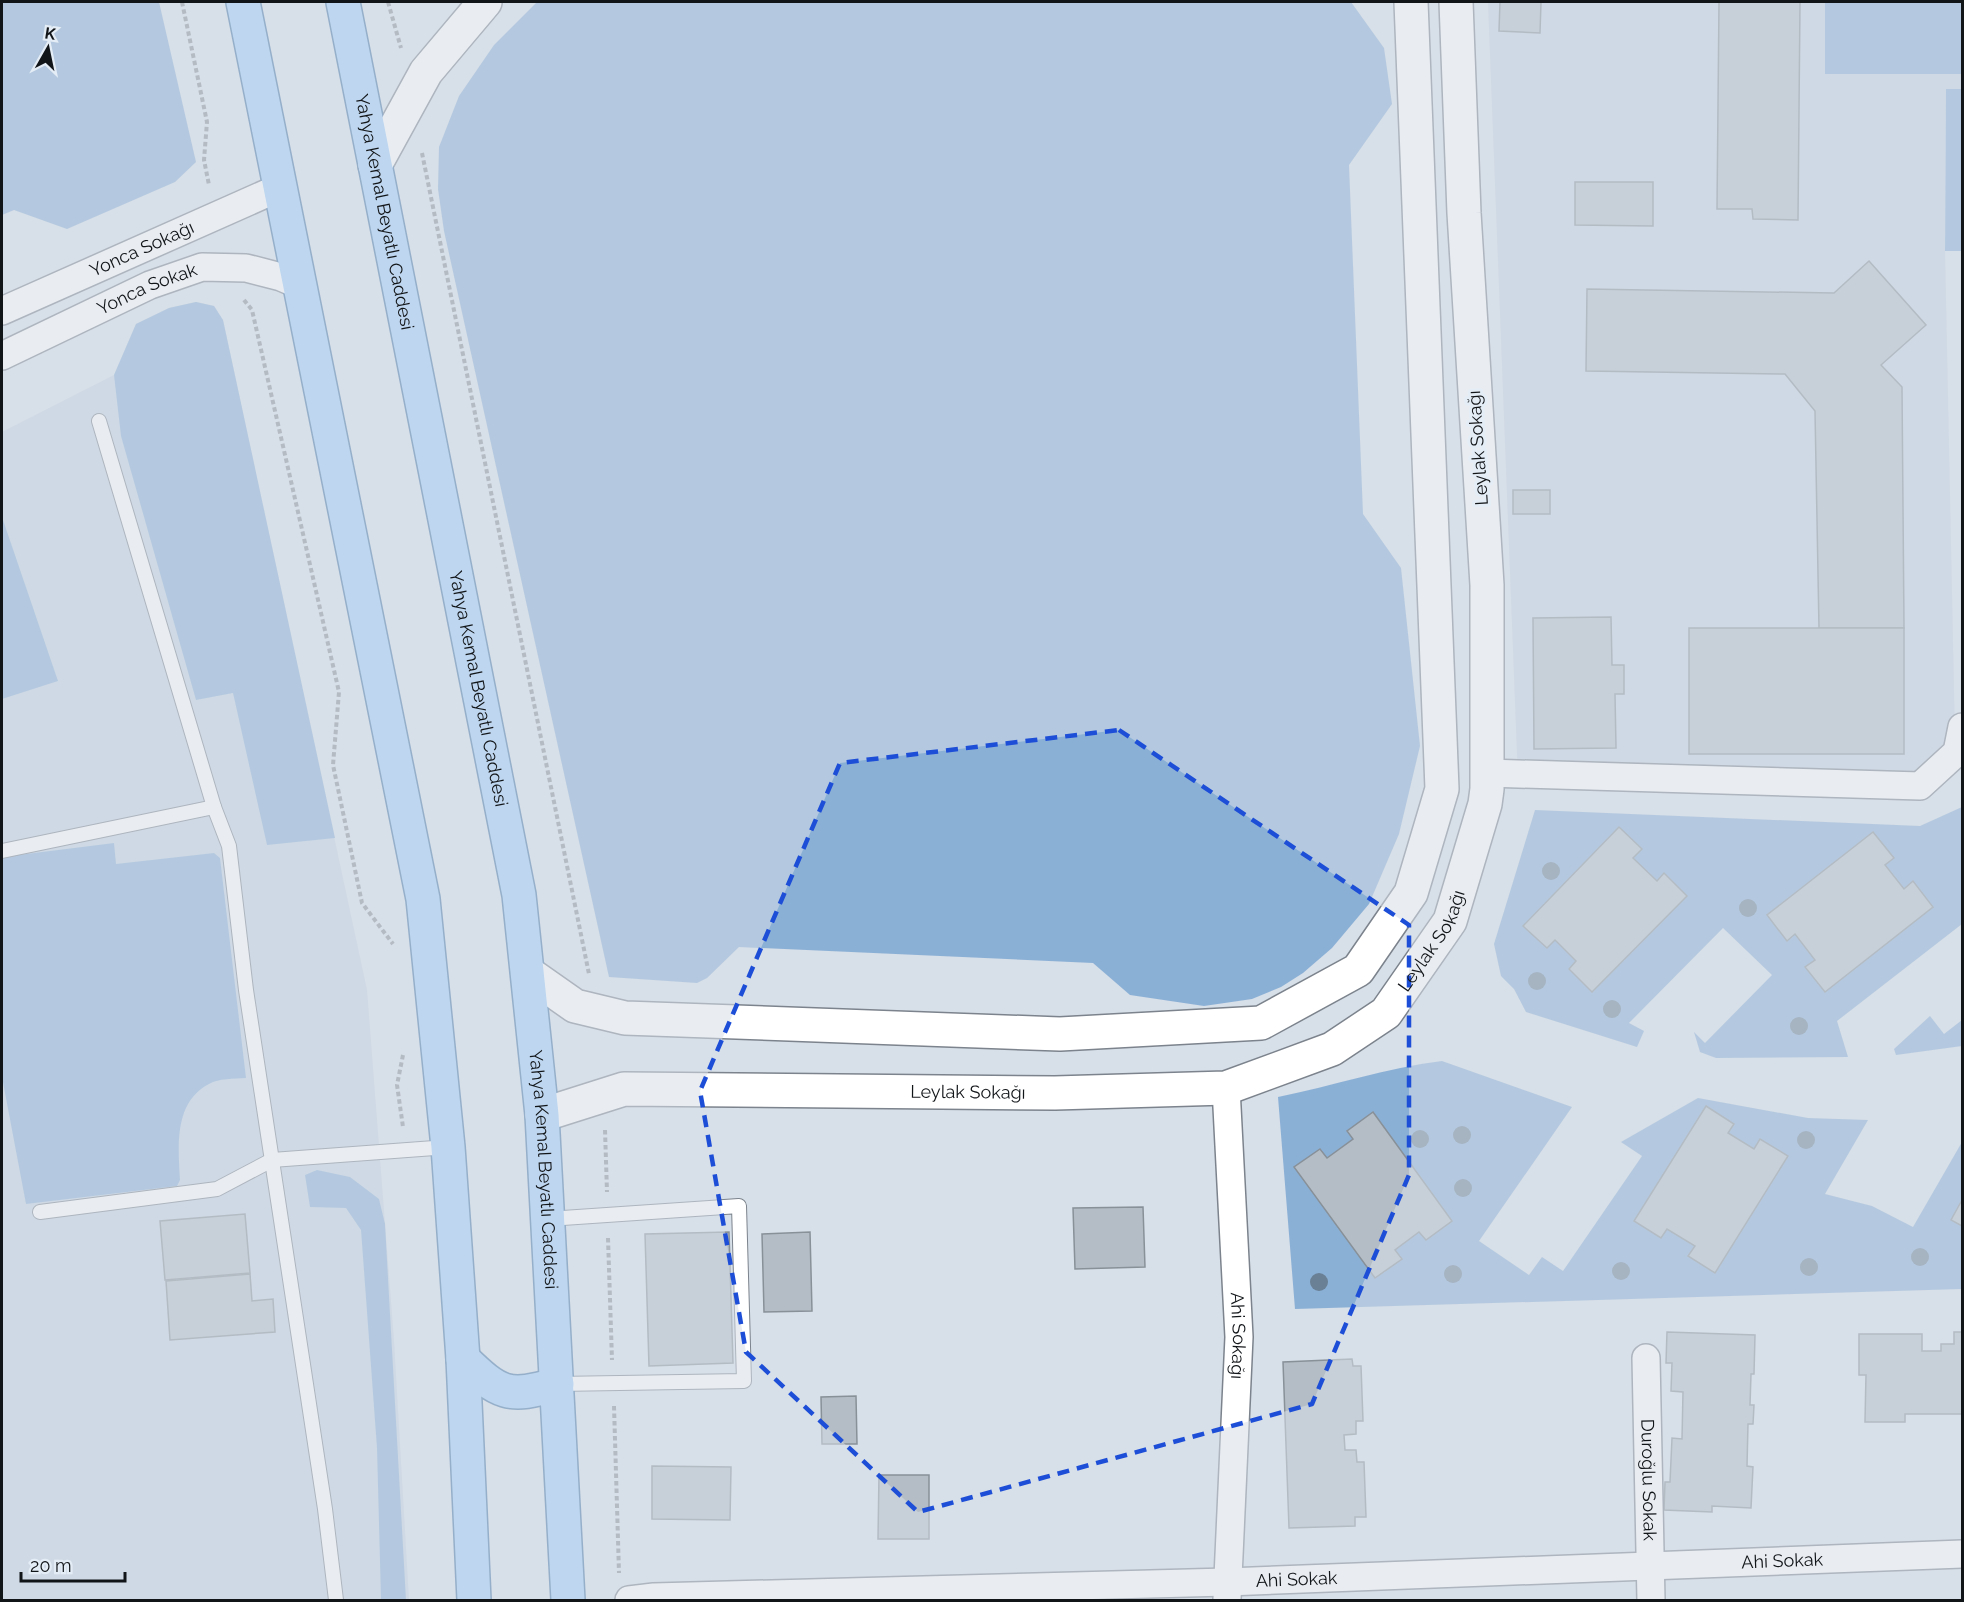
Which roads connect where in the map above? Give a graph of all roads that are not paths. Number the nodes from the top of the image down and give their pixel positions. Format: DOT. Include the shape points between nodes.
graph roads {
  1 [pos="243,2"];
  2 [pos="343,2"];
  3 [pos="484,2"];
  4 [pos="1411,2"];
  5 [pos="1456,2"];
  6 [pos="375,165"];
  7 [pos="281,187"];
  8 [pos="302,286"];
  9 [pos="2,310"];
  10 [pos="2,356"];
  11 [pos="99,421"];
  12 [pos="1962,727"];
  13 [pos="1487,773"];
  14 [pos="213,807"];
  15 [pos="2,851"];
  16 [pos="528,973"];
  17 [pos="1226,1088"];
  18 [pos="542,1114"];
  19 [pos="448,1147"];
  20 [pos="272,1160"];
  21 [pos="40,1212"];
  22 [pos="548,1219"];
  23 [pos="1646,1358"];
  24 [pos="463,1359"];
  25 [pos="556,1384"];
  26 [pos="1962,1554"];
  27 [pos="1650,1565"];
  28 [pos="1227,1592"];
  29 [pos="859,1596"];
  30 [pos="336,1600"];
  31 [pos="474,1600"];
  32 [pos="568,1600"];
  33 [pos="629,1600"];
  34 [pos="1651,1600"];
  1 -- 7 [label="main road"];
  2 -- 6 [label="main road, Yahya Kemal Beyatlı Caddesi"];
  3 -- 6 [label="street" via="426,72"];
  4 -- 16 [label="street" via="1442,789 1411,893 1358,970 1261,1023 1060,1034 625,1018 575,1006"];
  5 -- 13 [label="street, Leylak Sokağı" via="1464,213 1487,585"];
  6 -- 16 [label="main road, Yahya Kemal Beyatlı Caddesi" via="519,895"];
  7 -- 8 [label="main road"];
  7 -- 9 [label="street, Yonca Sokağı"];
  8 -- 10 [label="street, Yonca Sokak" via="265,272 202,267 150,285"];
  8 -- 19 [label="main road" via="423,899"];
  11 -- 14 [label="lane"];
  12 -- 13 [label="street" via="1957,752 1920,786"];
  13 -- 17 [label="street, Leylak Sokağı" via="1485,804 1450,921 1386,1012 1332,1049"];
  14 -- 15 [label="lane"];
  14 -- 20 [label="lane" via="228,846"];
  16 -- 18 [label="main road, Yahya Kemal Beyatlı Caddesi"];
  17 -- 18 [label="street, Leylak Sokağı" via="1055,1093 624,1089"];
  17 -- 28 [label="street, Ahi Sokağı" via="1239,1336"];
  18 -- 22 [label="main road, Yahya Kemal Beyatlı Caddesi"];
  19 -- 20 [label="lane"];
  19 -- 24 [label="main road"];
  20 -- 21 [label="lane" via="217,1189"];
  20 -- 30 [label="lane"];
  22 -- 25 [label="main road, Yahya Kemal Beyatlı Caddesi"];
  22 -- 25 [label="lane" via="739,1206 744,1381"];
  23 -- 27 [label="street, Duroğlu Sokak"];
  24 -- 25 [label="main road" via="484,1380 505,1392 527,1393"];
  24 -- 31 [label="main road"];
  25 -- 32 [label="main road, Yahya Kemal Beyatlı Caddesi"];
  26 -- 27 [label="street, Ahi Sokak"];
  27 -- 28 [label="street, Ahi Sokak"];
  27 -- 34 [label="street, Duroğlu Sokak"];
  28 -- 29 [label="street, Ahi Sokak"];
  29 -- 33 [label="street, Ahi Sokak"];
}
